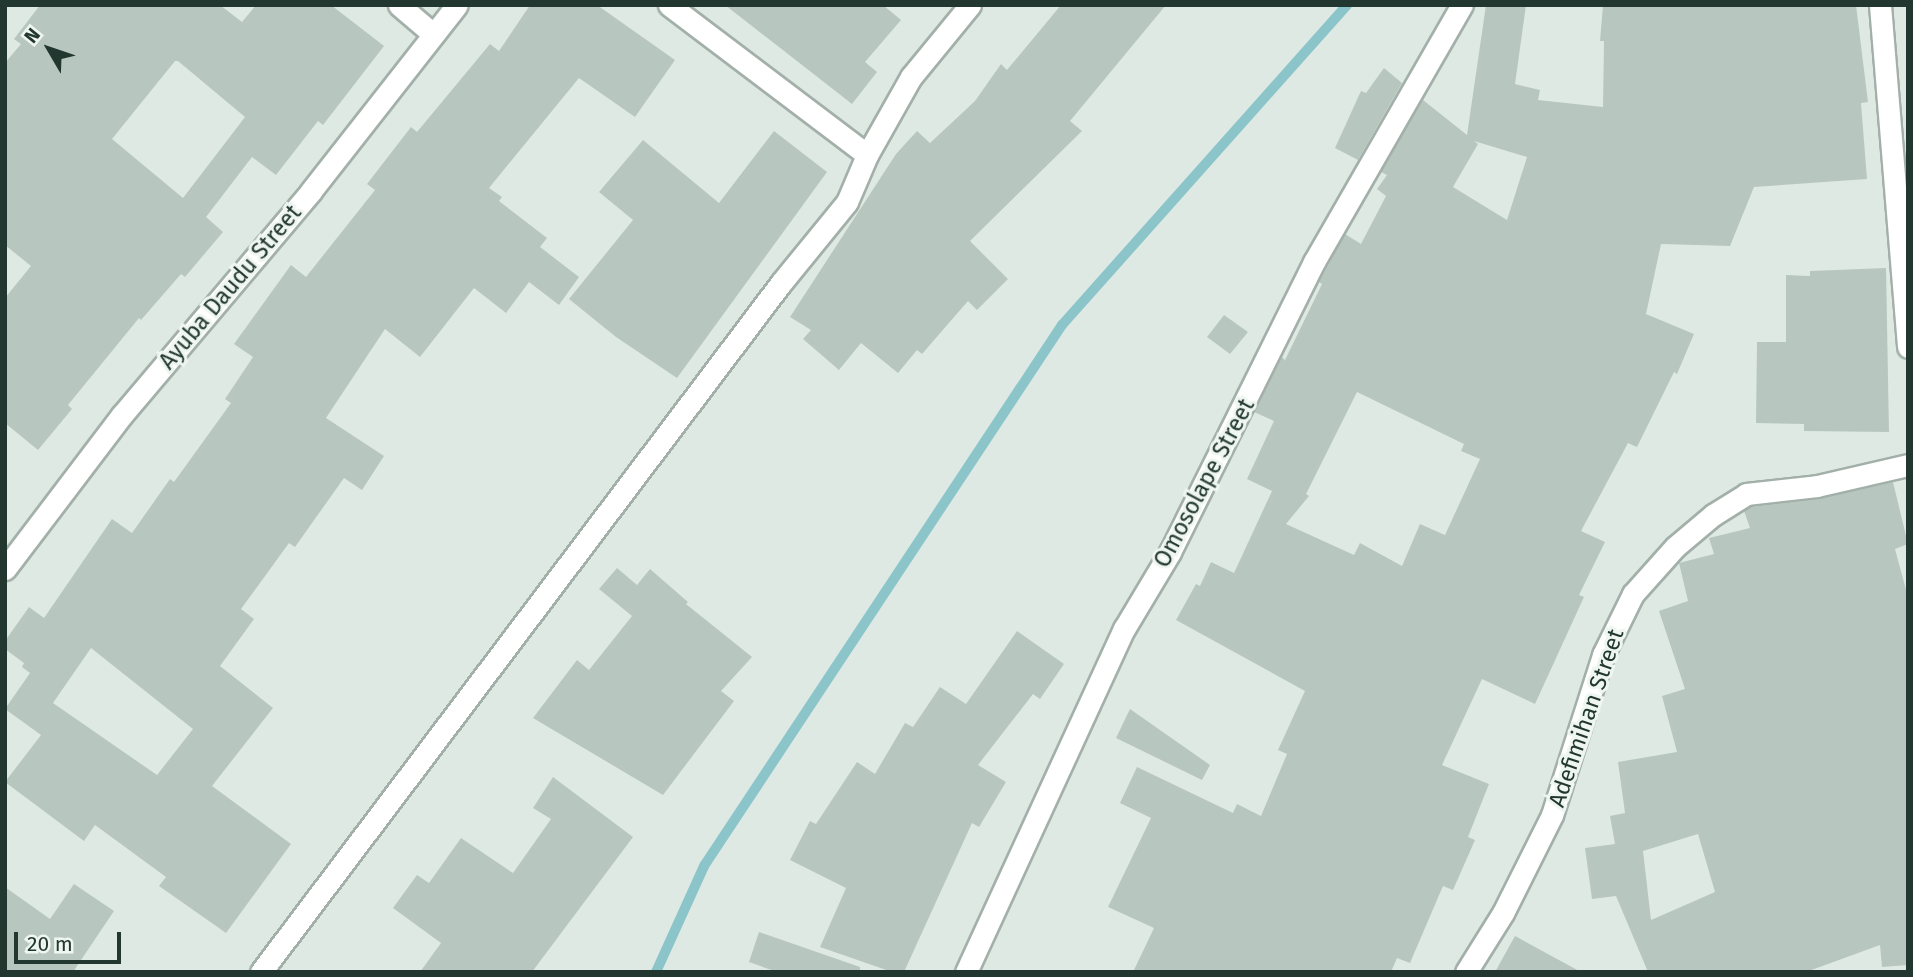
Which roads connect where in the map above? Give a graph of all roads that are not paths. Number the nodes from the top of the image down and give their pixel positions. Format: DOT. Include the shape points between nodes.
graph roads {
  1 [pos="399,5"];
  2 [pos="457,5"];
  3 [pos="669,5"];
  4 [pos="970,5"];
  5 [pos="1462,5"];
  6 [pos="1880,5"];
  7 [pos="433,34"];
  8 [pos="867,155"];
  9 [pos="1908,347"];
  10 [pos="1908,465"];
  11 [pos="5,569"];
  12 [pos="261,972"];
  13 [pos="966,972"];
  14 [pos="1466,972"];
  1 -- 7 [label="street"];
  2 -- 7 [label="street, Ayuba Daudu Street"];
  3 -- 8 [label="street"];
  4 -- 8 [label="street" via="911,77"];
  5 -- 13 [label="street, Omosolape Street" via="1314,262 1170,552 1124,629"];
  6 -- 9 [label="street"];
  7 -- 11 [label="street, Ayuba Daudu Street" via="311,191 122,415"];
  8 -- 12 [label="street" via="847,202"];
  10 -- 14 [label="street, Adefimihan Street" via="1817,486 1746,494 1675,547 1633,594 1604,655 1552,816 1503,913"];
}
